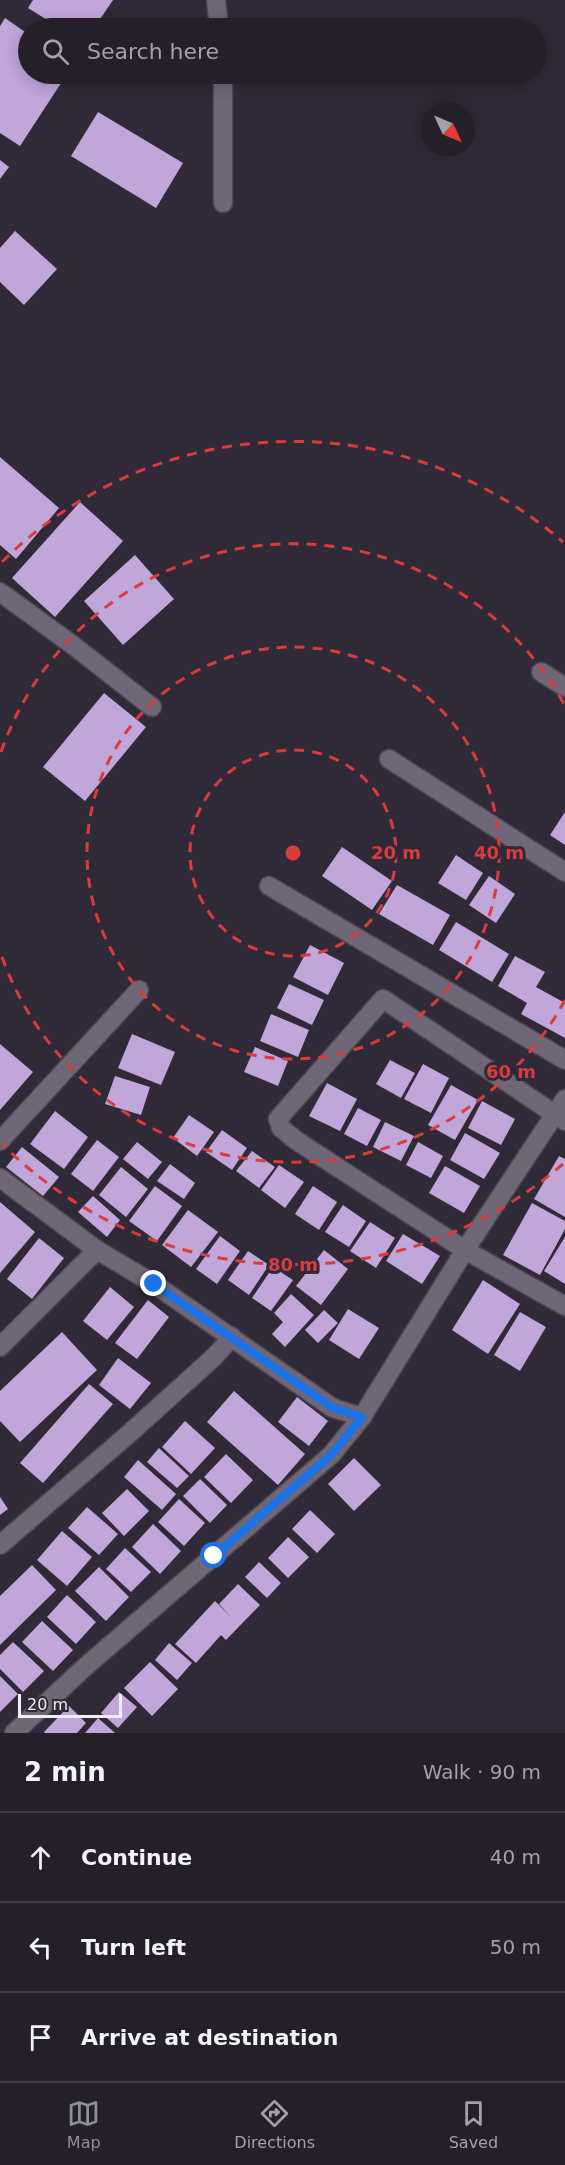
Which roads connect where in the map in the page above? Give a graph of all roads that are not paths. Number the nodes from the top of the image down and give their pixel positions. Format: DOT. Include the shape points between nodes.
graph roads {
  1 [pos="216,0"];
  2 [pos="218,18"];
  3 [pos="223,84"];
  4 [pos="223,203"];
  5 [pos="0,592"];
  6 [pos="541,672"];
  7 [pos="565,687"];
  8 [pos="152,707"];
  9 [pos="388,759"];
  10 [pos="565,872"];
  11 [pos="269,886"];
  12 [pos="139,990"];
  13 [pos="565,1060"];
  14 [pos="565,1099"];
  15 [pos="560,1118"];
  16 [pos="0,1141"];
  17 [pos="0,1178"];
  18 [pos="97,1250"];
  19 [pos="465,1250"];
  20 [pos="565,1306"];
  21 [pos="232,1337"];
  22 [pos="0,1347"];
  23 [pos="362,1417"];
  24 [pos="0,1545"];
  25 [pos="14,1733"];
  1 -- 2 [label="street"];
  3 -- 4 [label="street"];
  5 -- 8 [label="street"];
  6 -- 7 [label="street"];
  9 -- 10 [label="street"];
  11 -- 13 [label="street"];
  12 -- 16 [label="street"];
  14 -- 15 [label="street"];
  15 -- 19 [label="street"];
  15 -- 19 [label="street" via="384,999 278,1119 281,1128 297,1141"];
  17 -- 18 [label="street"];
  18 -- 21 [label="street"];
  18 -- 22 [label="street"];
  19 -- 20 [label="street"];
  19 -- 23 [label="street"];
  21 -- 23 [label="street" via="333,1408"];
  21 -- 24 [label="street" via="131,1432"];
  23 -- 25 [label="street" via="331,1455"];
}
